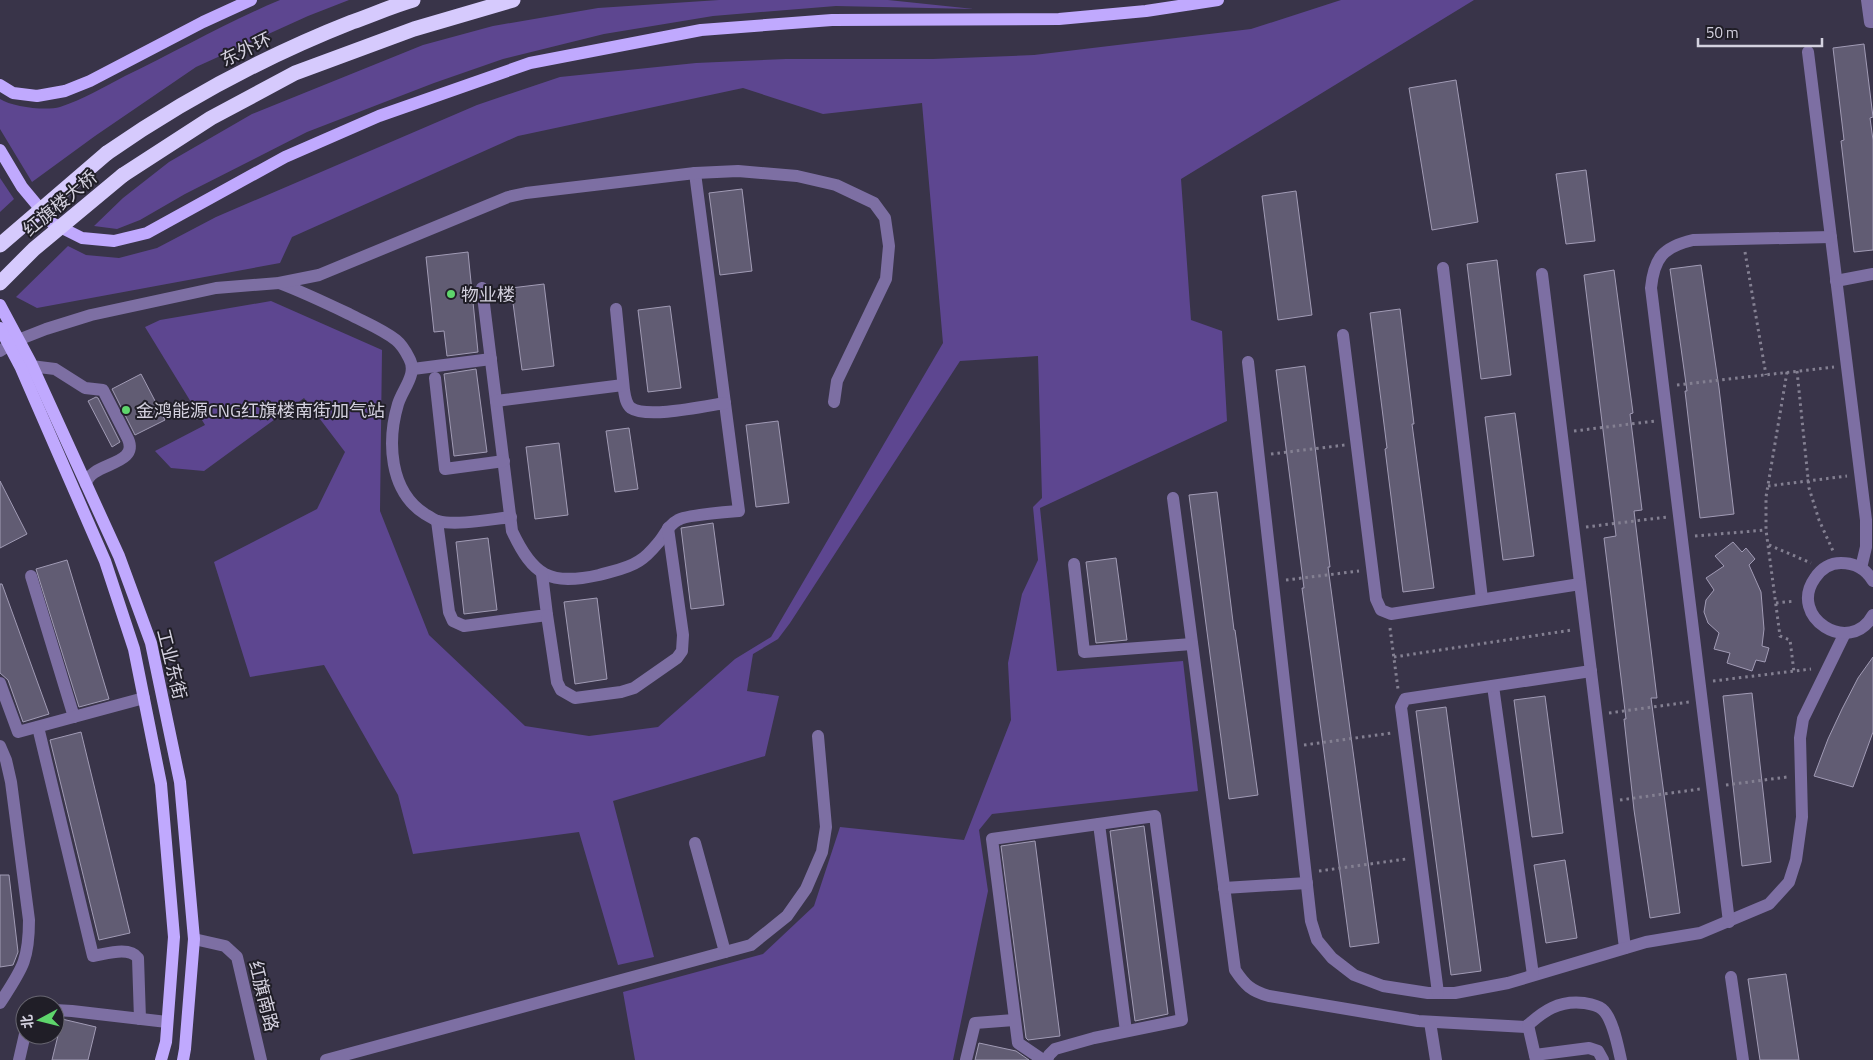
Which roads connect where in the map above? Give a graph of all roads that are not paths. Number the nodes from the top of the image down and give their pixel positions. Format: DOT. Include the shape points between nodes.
graph roads {
  1 [pos="250,0"];
  2 [pos="413,0"];
  3 [pos="512,0"];
  4 [pos="1218,0"];
  5 [pos="1867,0"];
  6 [pos="1873,22"];
  7 [pos="1808,52"];
  8 [pos="0,85"];
  9 [pos="0,150"];
  10 [pos="107,153"];
  11 [pos="695,173"];
  12 [pos="1831,237"];
  13 [pos="0,245"];
  14 [pos="1443,268"];
  15 [pos="1542,274"];
  16 [pos="1873,274"];
  17 [pos="1836,281"];
  18 [pos="0,283"];
  19 [pos="279,283"];
  20 [pos="482,288"];
  21 [pos="0,305"];
  22 [pos="616,309"];
  23 [pos="0,328"];
  24 [pos="1343,335"];
  25 [pos="9,346"];
  26 [pos="491,359"];
  27 [pos="1248,362"];
  28 [pos="31,366"];
  29 [pos="413,369"];
  30 [pos="435,378"];
  31 [pos="623,385"];
  32 [pos="496,401"];
  33 [pos="834,402"];
  34 [pos="725,403"];
  35 [pos="504,461"];
  36 [pos="86,484"];
  37 [pos="1174,498"];
  38 [pos="511,517"];
  39 [pos="437,521"];
  40 [pos="668,528"];
  41 [pos="1074,564"];
  42 [pos="542,574"];
  43 [pos="1869,574"];
  44 [pos="32,576"];
  45 [pos="1580,584"];
  46 [pos="1482,599"];
  47 [pos="547,615"];
  48 [pos="1873,618"];
  49 [pos="1845,633"];
  50 [pos="1192,644"];
  51 [pos="1590,671"];
  52 [pos="0,683"];
  53 [pos="1493,686"];
  54 [pos="144,698"];
  55 [pos="74,717"];
  56 [pos="38,727"];
  57 [pos="818,736"];
  58 [pos="0,746"];
  59 [pos="1099,824"];
  60 [pos="695,843"];
  61 [pos="1306,878"];
  62 [pos="1224,888"];
  63 [pos="1729,922"];
  64 [pos="194,939"];
  65 [pos="1625,948"];
  66 [pos="724,952"];
  67 [pos="1534,975"];
  68 [pos="1730,977"];
  69 [pos="1438,993"];
  70 [pos="0,1003"];
  71 [pos="65,1011"];
  72 [pos="140,1019"];
  73 [pos="1014,1020"];
  74 [pos="167,1022"];
  75 [pos="1430,1022"];
  76 [pos="1528,1025"];
  77 [pos="1126,1031"];
  78 [pos="22,1045"];
  79 [pos="1535,1057"];
  80 [pos="19,1060"];
  81 [pos="161,1060"];
  82 [pos="183,1060"];
  83 [pos="261,1060"];
  84 [pos="326,1060"];
  85 [pos="966,1060"];
  86 [pos="1042,1060"];
  87 [pos="1048,1060"];
  88 [pos="1436,1060"];
  89 [pos="1603,1060"];
  90 [pos="1621,1060"];
  91 [pos="1743,1060"];
  1 -- 8 [label="main road" via="65,91 37,96 13,93"];
  2 -- 10 [label="highway, 东外环" via="310,38 212,86"];
  3 -- 18 [label="highway, 红旗楼大桥, bridge" via="414,29 295,73 211,118 123,175 34,249"];
  4 -- 9 [label="main road" via="1059,19 832,20 701,30 530,63 380,116 285,158 147,233 114,241 82,238 52,222 22,188"];
  5 -- 6 [label="street" via="1870,22"];
  7 -- 12 [label="street"];
  10 -- 13 [label="highway, 红旗楼大桥, bridge"];
  11 -- 19 [label="street" via="508,197 319,275"];
  11 -- 33 [label="street" via="738,171 787,175 828,183 874,203 885,218 889,246 886,278 837,381"];
  11 -- 34 [label="street"];
  12 -- 17 [label="street"];
  12 -- 63 [label="street" via="1693,240 1678,244 1663,254 1653,271 1652,288"];
  14 -- 46 [label="street"];
  15 -- 45 [label="street"];
  16 -- 17 [label="street"];
  17 -- 43 [label="street"];
  19 -- 25 [label="street" via="216,288 91,315"];
  19 -- 29 [label="street" via="375,327 397,341 410,358"];
  20 -- 26 [label="street"];
  21 -- 25 [label="main road, 工业东街"];
  22 -- 31 [label="street"];
  23 -- 25 [label="main road, 工业东街"];
  24 -- 46 [label="street" via="1376,599 1381,610 1391,614"];
  25 -- 28 [label="main road, 工业东街"];
  25 -- 54 [label="main road, 工业东街" via="105,562 134,649"];
  26 -- 29 [label="street"];
  26 -- 32 [label="street"];
  27 -- 61 [label="street"];
  28 -- 36 [label="main road, 工业东街"];
  28 -- 36 [label="street" via="55,369 84,388 103,390 128,438 131,450 127,456 92,473"];
  29 -- 39 [label="street" via="393,422 393,456 405,496 416,508"];
  30 -- 35 [label="street" via="445,469"];
  31 -- 32 [label="street"];
  31 -- 34 [label="street" via="626,401 643,413"];
  32 -- 35 [label="street"];
  34 -- 40 [label="street" via="738,511 679,518"];
  35 -- 38 [label="street"];
  36 -- 64 [label="main road, 工业东街" via="119,556 151,643 180,782"];
  37 -- 50 [label="street"];
  38 -- 39 [label="street"];
  38 -- 42 [label="street" via="512,531 519,545"];
  39 -- 47 [label="street" via="449,612 453,621 464,626"];
  40 -- 42 [label="street" via="640,561 628,567 578,580"];
  40 -- 47 [label="street" via="683,635 682,651 676,658 634,688 575,698 561,690 557,682"];
  41 -- 50 [label="street" via="1084,652"];
  42 -- 47 [label="street"];
  43 -- 49 [label="street" via="1850,564 1839,563 1818,572 1812,582 1808,599 1812,615 1829,630"];
  44 -- 55 [label="street"];
  45 -- 46 [label="street"];
  45 -- 51 [label="street"];
  48 -- 49 [label="street" via="1853,632"];
  49 -- 63 [label="street" via="1803,720 1800,738 1802,817 1796,860 1789,882 1769,904"];
  50 -- 62 [label="street"];
  51 -- 53 [label="street"];
  51 -- 65 [label="street"];
  52 -- 56 [label="street" via="18,732"];
  53 -- 67 [label="street"];
  53 -- 69 [label="street" via="1405,699 1401,707"];
  54 -- 55 [label="street"];
  54 -- 74 [label="main road, 工业东街" via="161,784 174,937"];
  55 -- 56 [label="street"];
  56 -- 72 [label="street" via="93,956 135,953 138,958"];
  57 -- 66 [label="street" via="826,827 822,852 806,889 787,916 751,945"];
  58 -- 70 [label="street" via="11,782 29,941 22,969"];
  59 -- 73 [label="street" via="992,839"];
  59 -- 77 [label="street"];
  59 -- 77 [label="street" via="1155,816 1182,1020"];
  60 -- 66 [label="street"];
  61 -- 62 [label="street"];
  61 -- 69 [label="street" via="1317,940 1332,958 1354,975 1383,986"];
  62 -- 75 [label="street" via="1235,970 1255,992"];
  63 -- 65 [label="street" via="1700,933"];
  64 -- 82 [label="main road, 工业东街"];
  64 -- 83 [label="street, 红旗南路" via="225,946 237,957"];
  65 -- 67 [label="street"];
  66 -- 84 [label="street"];
  67 -- 69 [label="street" via="1481,990"];
  68 -- 91 [label="street"];
  71 -- 72 [label="street"];
  72 -- 74 [label="street"];
  73 -- 85 [label="street" via="975,1023"];
  73 -- 86 [label="street" via="1018,1043"];
  74 -- 81 [label="main road, 工业东街"];
  75 -- 76 [label="street" via="1526,1028"];
  75 -- 88 [label="street"];
  76 -- 79 [label="street"];
  76 -- 90 [label="street" via="1558,1004 1592,1004 1603,1010 1609,1021"];
  77 -- 87 [label="street" via="1055,1049"];
  78 -- 80 [label="street"];
  79 -- 89 [label="street" via="1589,1048 1598,1050"];
}
